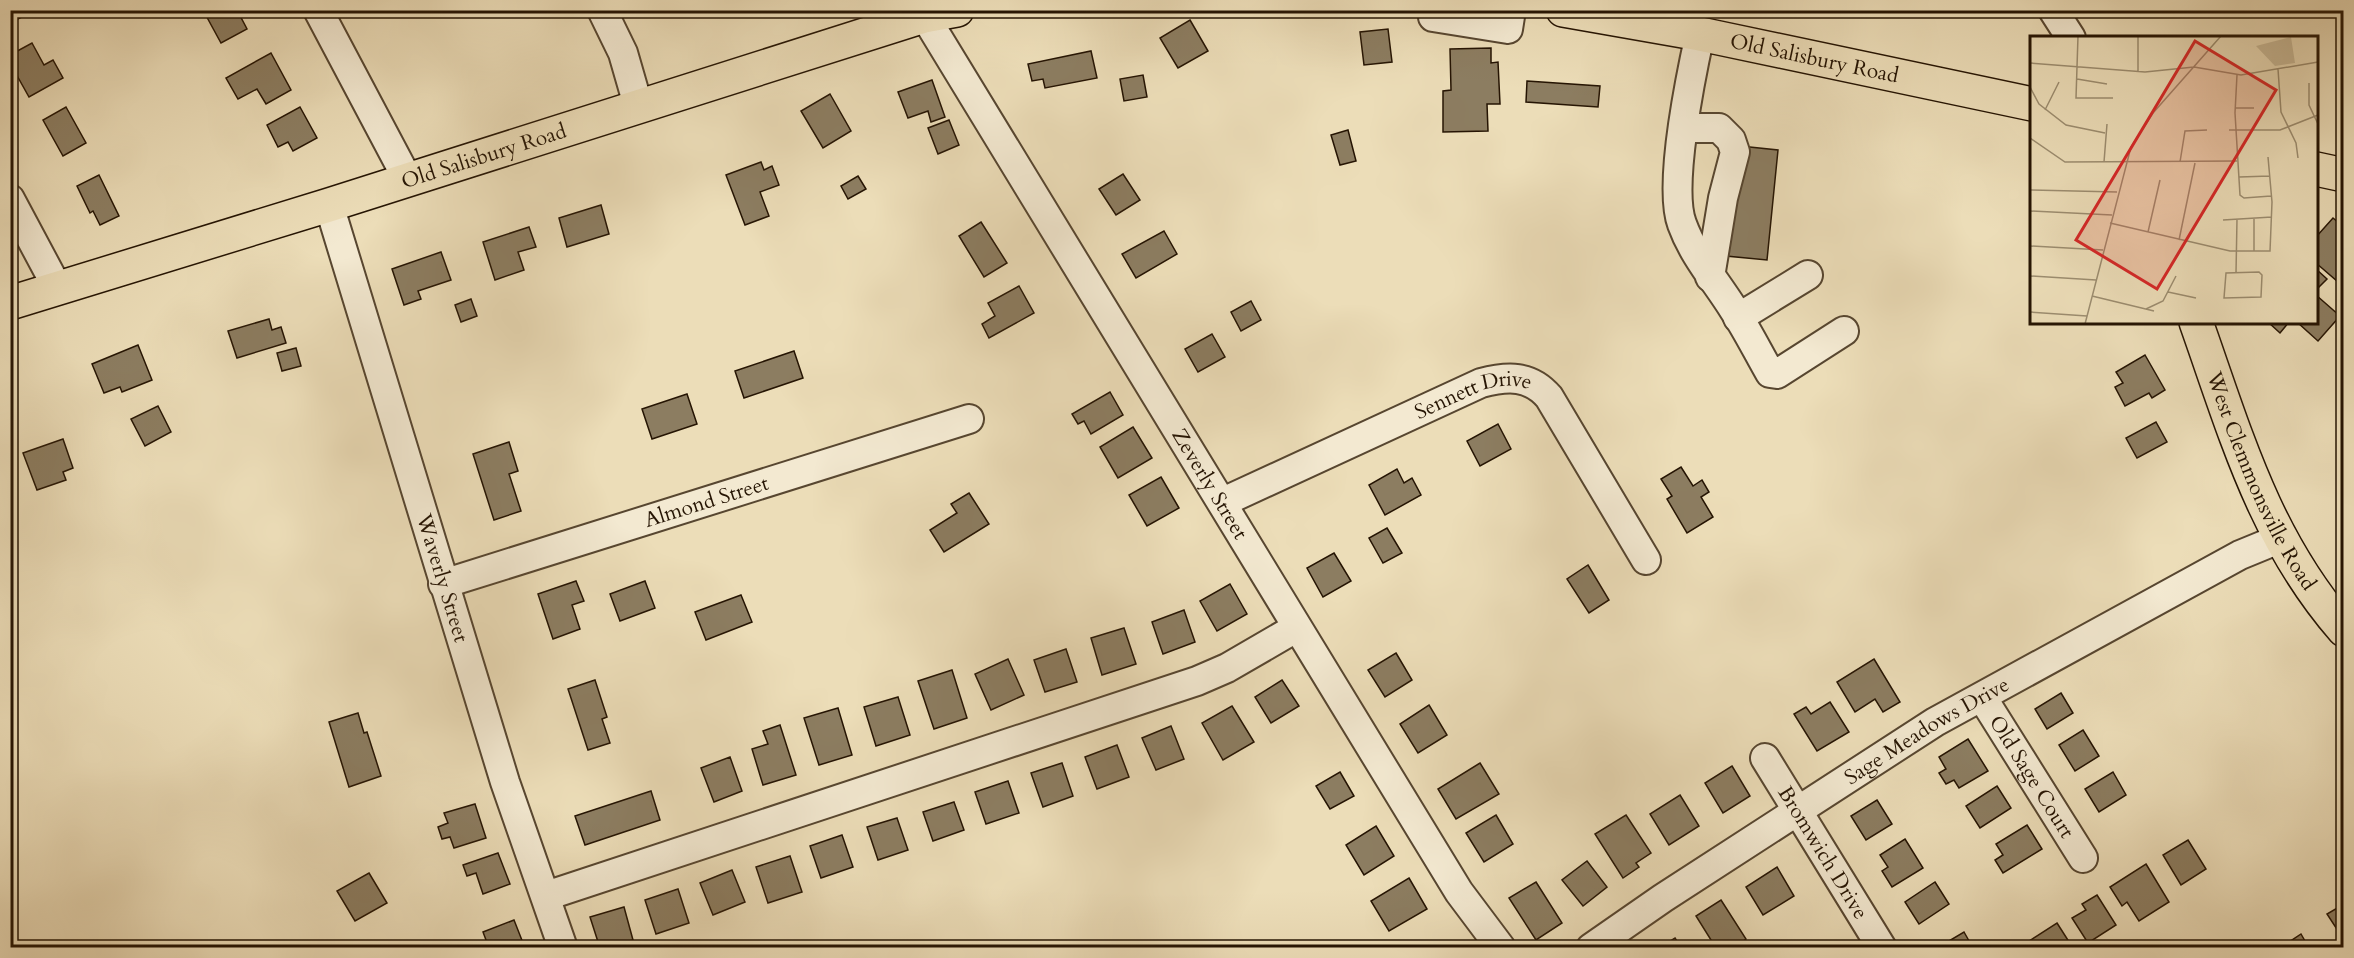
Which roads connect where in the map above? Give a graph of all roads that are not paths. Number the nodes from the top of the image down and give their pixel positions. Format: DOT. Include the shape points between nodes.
graph roads {
  1 [pos="318,10"];
  2 [pos="602,10"];
  3 [pos="957,10"];
  4 [pos="1433,10"];
  5 [pos="1511,10"];
  6 [pos="1563,10"];
  7 [pos="2053,10"];
  8 [pos="923,13"];
  9 [pos="1700,34"];
  10 [pos="2070,36"];
  11 [pos="2030,104"];
  12 [pos="638,105"];
  13 [pos="1684,128"];
  14 [pos="2318,169"];
  15 [pos="2343,175"];
  16 [pos="408,180"];
  17 [pos="10,199"];
  18 [pos="329,205"];
  19 [pos="1808,275"];
  20 [pos="1710,277"];
  21 [pos="58,289"];
  22 [pos="10,303"];
  23 [pos="1738,318"];
  24 [pos="2197,324"];
  25 [pos="1844,331"];
  26 [pos="969,419"];
  27 [pos="1223,502"];
  28 [pos="2279,539"];
  29 [pos="1646,560"];
  30 [pos="443,584"];
  31 [pos="1296,628"];
  32 [pos="2343,630"];
  33 [pos="1982,697"];
  34 [pos="1765,758"];
  35 [pos="1796,812"];
  36 [pos="2084,858"];
  37 [pos="546,896"];
  38 [pos="563,948"];
  39 [pos="1501,948"];
  40 [pos="1591,948"];
  41 [pos="1882,948"];
  1 -- 16 [label="street"];
  2 -- 12 [label="street" via="623,53"];
  3 -- 8 [label="main road, Old Salisbury Road"];
  4 -- 5 [label="street" via="1433,17 1508,29"];
  6 -- 9 [label="main road, Old Salisbury Road"];
  7 -- 10 [label="street"];
  8 -- 12 [label="main road, Old Salisbury Road"];
  8 -- 27 [label="street, Zeverly Street"];
  9 -- 11 [label="main road, Old Salisbury Road"];
  9 -- 13 [label="street"];
  12 -- 16 [label="main road, Old Salisbury Road"];
  13 -- 20 [label="street" via="1678,177 1681,222"];
  13 -- 20 [label="street" via="1719,129 1731,140 1735,152"];
  14 -- 15 [label="main road"];
  16 -- 18 [label="main road, Old Salisbury Road"];
  17 -- 21 [label="street"];
  18 -- 21 [label="main road, Old Salisbury Road"];
  18 -- 30 [label="street, Waverly Street"];
  19 -- 23 [label="street"];
  20 -- 23 [label="street"];
  21 -- 22 [label="main road, Old Salisbury Road"];
  23 -- 25 [label="street" via="1770,373 1777,374"];
  24 -- 28 [label="main road, West Clemmonsville Road" via="2251,480"];
  26 -- 30 [label="street, Almond Street"];
  27 -- 29 [label="street, Sennett Drive" via="1481,383 1501,377 1519,378 1539,386 1549,397"];
  27 -- 31 [label="street, Zeverly Street"];
  28 -- 32 [label="main road, West Clemmonsville Road" via="2299,573"];
  28 -- 33 [label="street, Sage Meadows Drive" via="2240,555"];
  30 -- 37 [label="street, Waverly Street" via="505,782"];
  31 -- 37 [label="street" via="1197,681"];
  31 -- 39 [label="street, Zeverly Street" via="1459,892"];
  33 -- 35 [label="street, Sage Meadows Drive" via="1935,722"];
  33 -- 36 [label="street, Old Sage Court"];
  34 -- 35 [label="street, Bromwich Drive"];
  35 -- 40 [label="street, Sage Meadows Drive"];
  35 -- 41 [label="street, Bromwich Drive"];
  37 -- 38 [label="street, Waverly Street"];
}
